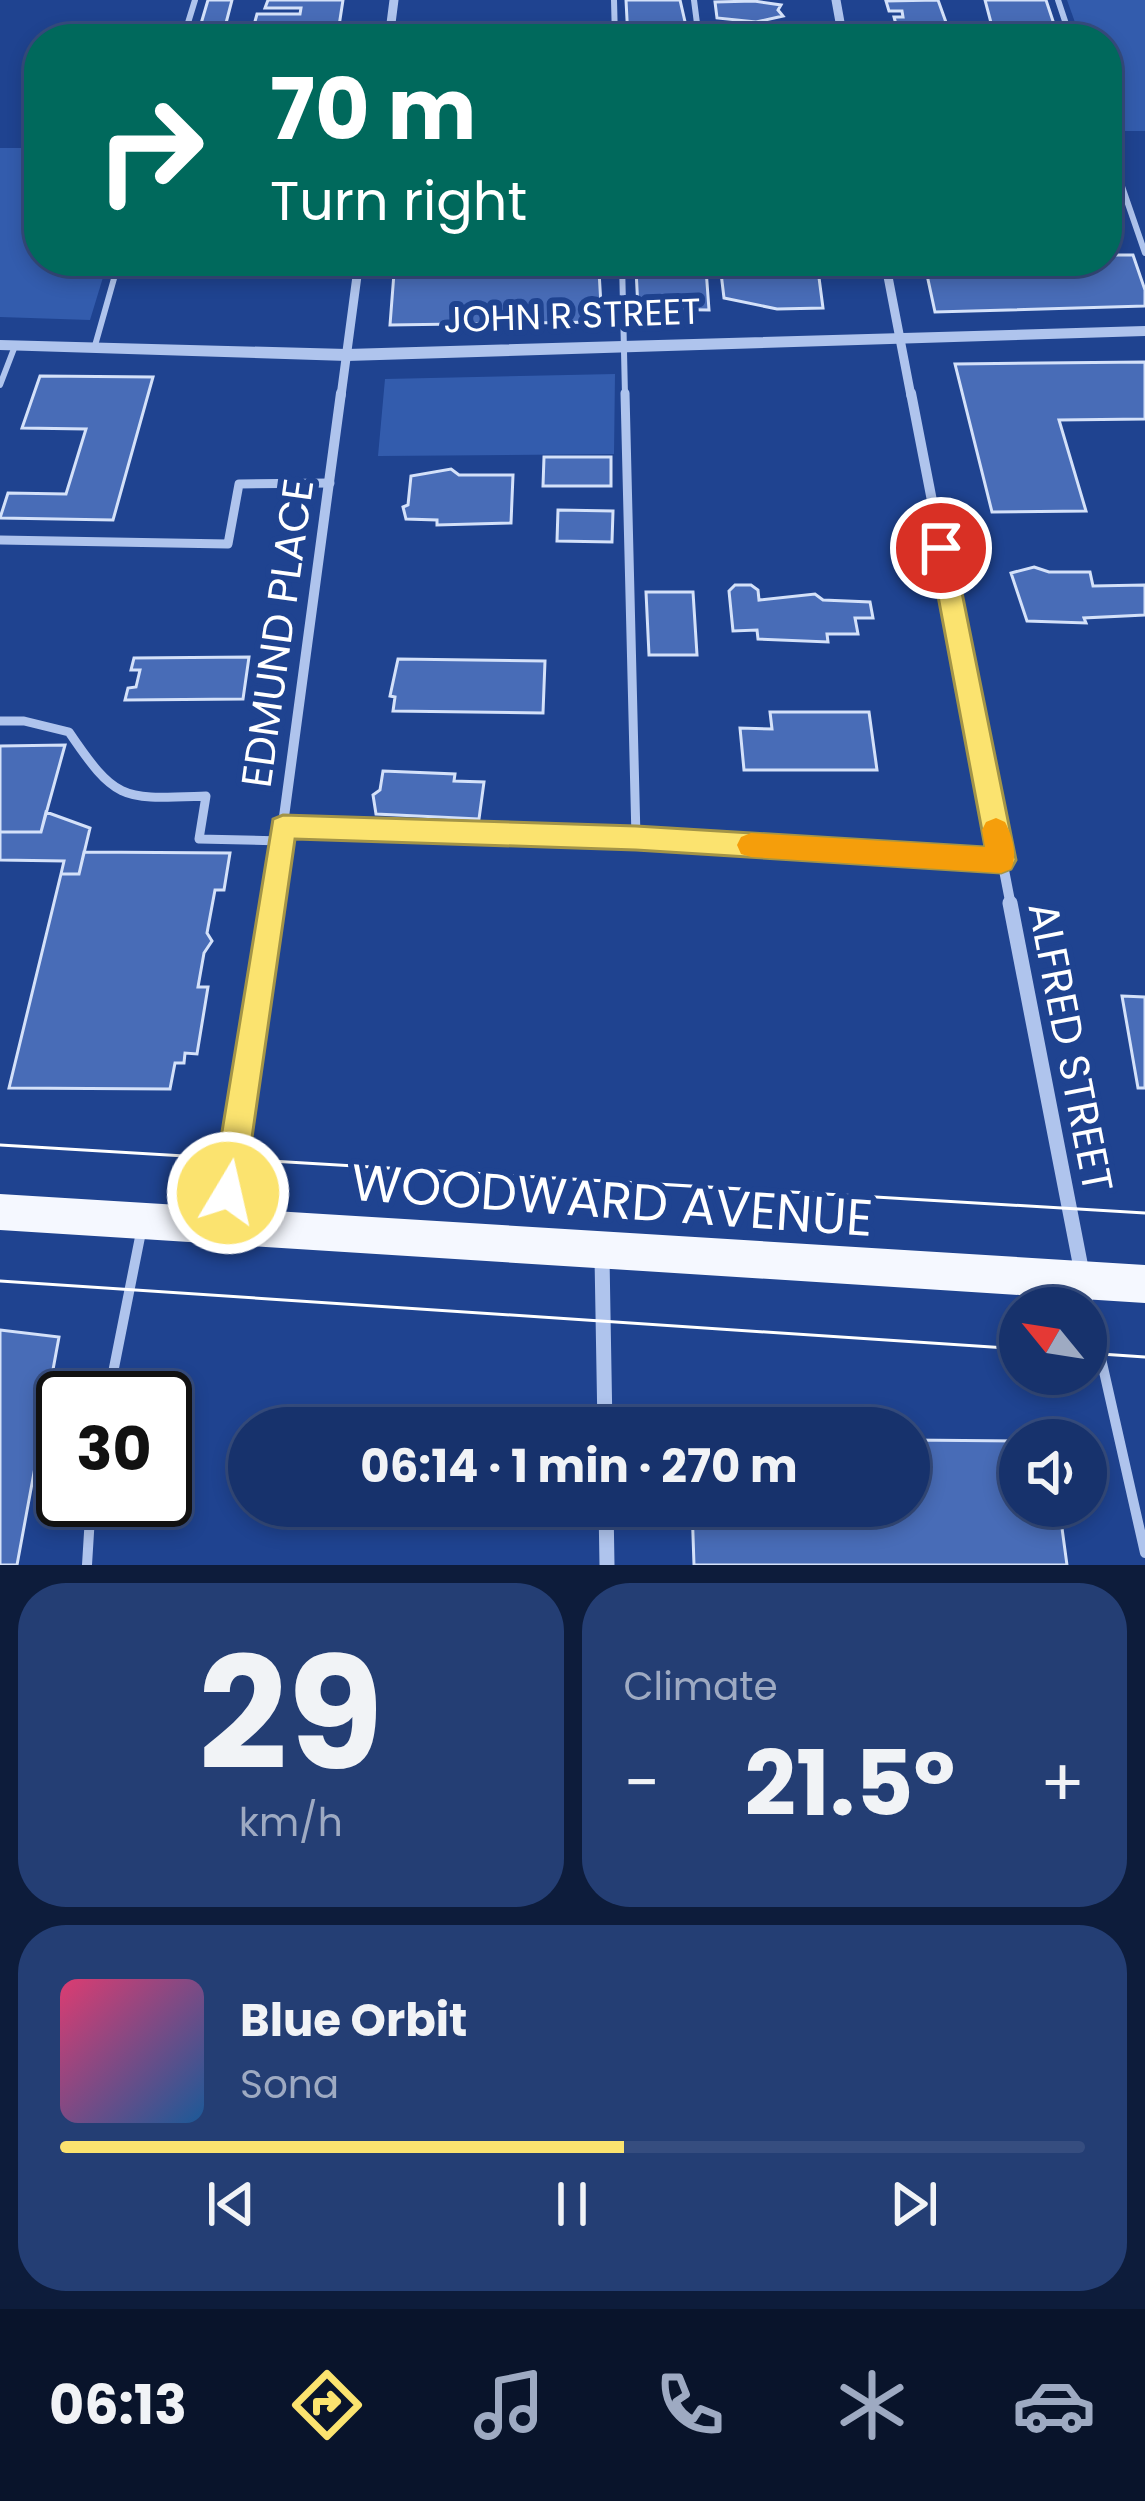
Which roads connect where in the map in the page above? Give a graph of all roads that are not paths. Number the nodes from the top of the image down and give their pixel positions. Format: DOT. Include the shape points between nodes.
graph roads {
  1 [pos="1122,186"];
  2 [pos="1145,253"];
  3 [pos="115,276"];
  4 [pos="357,276"];
  5 [pos="622,276"];
  6 [pos="888,276"];
  7 [pos="1145,331"];
  8 [pos="900,339"];
  9 [pos="7,346"];
  10 [pos="624,346"];
  11 [pos="94,349"];
  12 [pos="346,355"];
  13 [pos="0,385"];
  14 [pos="331,483"];
  15 [pos="0,540"];
  16 [pos="0,721"];
  17 [pos="283,834"];
  18 [pos="636,838"];
  19 [pos="1001,860"];
  20 [pos="0,1212"];
  21 [pos="143,1221"];
  22 [pos="223,1226"];
  23 [pos="602,1250"];
  24 [pos="1083,1281"];
  25 [pos="1145,1284"];
  26 [pos="113,1371"];
  27 [pos="605,1407"];
  28 [pos="89,1527"];
  29 [pos="606,1527"];
  30 [pos="1145,1553"];
  31 [pos="87,1565"];
  32 [pos="607,1565"];
  1 -- 2 [label="lane"];
  3 -- 11 [label="lane"];
  4 -- 12 [label="street, EDMUND PLACE"];
  5 -- 10 [label="lane"];
  6 -- 8 [label="street, ALFRED STREET"];
  7 -- 8 [label="street, JOHN R STREET"];
  8 -- 10 [label="street, JOHN R STREET"];
  8 -- 19 [label="street, ALFRED STREET"];
  9 -- 11 [label="street, JOHN R STREET"];
  9 -- 13 [label="lane"];
  10 -- 12 [label="street, JOHN R STREET"];
  10 -- 18 [label="lane"];
  11 -- 12 [label="street, JOHN R STREET"];
  12 -- 14 [label="street, EDMUND PLACE"];
  14 -- 15 [label="lane" via="239,484 228,544"];
  14 -- 17 [label="street, EDMUND PLACE"];
  16 -- 17 [label="lane" via="69,731 118,795 206,796 200,839"];
  17 -- 18 [label="lane"];
  17 -- 22 [label="street, EDMUND PLACE"];
  18 -- 19 [label="lane"];
  19 -- 24 [label="street, ALFRED STREET"];
  20 -- 21 [label="main road, WOODWARD AVENUE"];
  21 -- 22 [label="main road, WOODWARD AVENUE"];
  21 -- 26 [label="lane"];
  22 -- 23 [label="main road, WOODWARD AVENUE"];
  23 -- 24 [label="main road, WOODWARD AVENUE"];
  23 -- 27 [label="street"];
  24 -- 25 [label="main road, WOODWARD AVENUE"];
  24 -- 30 [label="lane"];
  28 -- 31 [label="lane"];
  29 -- 32 [label="street"];
}
